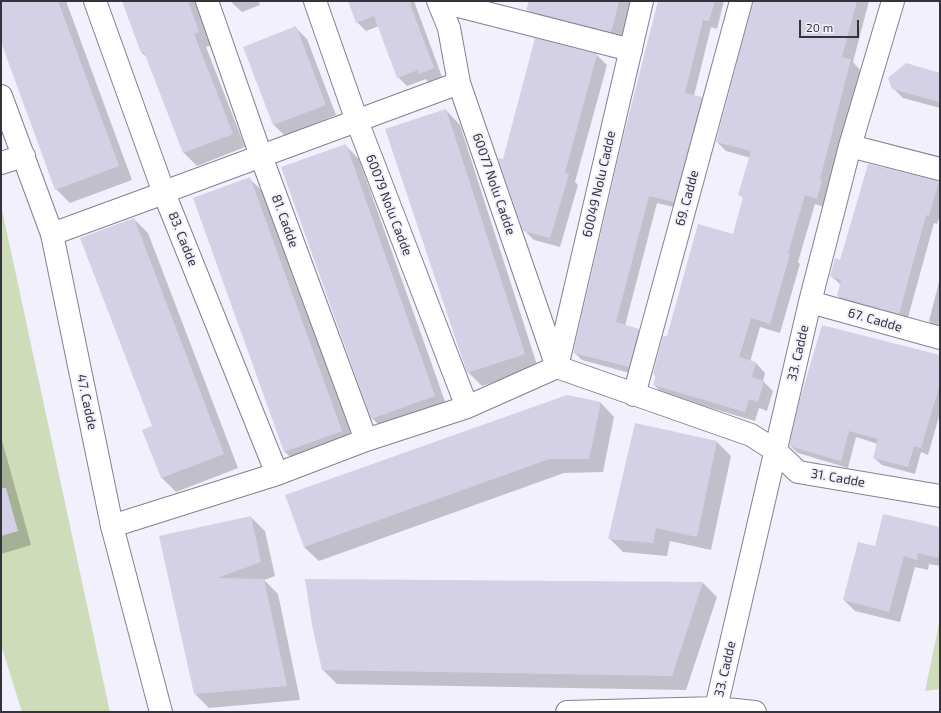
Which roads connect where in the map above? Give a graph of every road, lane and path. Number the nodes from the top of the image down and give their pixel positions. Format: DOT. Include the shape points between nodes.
graph roads {
  1 [pos="95,1"];
  2 [pos="207,1"];
  3 [pos="315,1"];
  4 [pos="642,1"];
  5 [pos="741,1"];
  6 [pos="893,1"];
  7 [pos="450,2"];
  8 [pos="630,50"];
  9 [pos="459,83"];
  10 [pos="1,96"];
  11 [pos="357,121"];
  12 [pos="6,126"];
  13 [pos="850,146"];
  14 [pos="24,156"];
  15 [pos="261,156"];
  16 [pos="1,163"];
  17 [pos="940,169"];
  18 [pos="164,192"];
  19 [pos="52,234"];
  20 [pos="810,302"];
  21 [pos="940,338"];
  22 [pos="557,366"];
  23 [pos="634,395"];
  24 [pos="467,407"];
  25 [pos="366,440"];
  26 [pos="776,451"];
  27 [pos="277,474"];
  28 [pos="940,496"];
  29 [pos="112,526"];
  30 [pos="716,710"];
  31 [pos="160,712"];
  32 [pos="567,712"];
  33 [pos="755,712"];
  1 -- 18 [label="street, 83. Cadde"];
  2 -- 15 [label="street, 81. Cadde"];
  3 -- 11 [label="street, 60079 Nolu Cadde"];
  4 -- 8 [label="street, 60049 Nolu Cadde"];
  5 -- 23 [label="street, 69. Cadde"];
  6 -- 13 [label="street, 33. Cadde"];
  7 -- 8 [label="street"];
  7 -- 9 [label="street, 60077 Nolu Cadde" via="449,28"];
  8 -- 22 [label="street, 60049 Nolu Cadde"];
  9 -- 11 [label="street"];
  9 -- 22 [label="street, 60077 Nolu Cadde"];
  10 -- 12 [label="street, 47. Cadde"];
  11 -- 15 [label="street"];
  11 -- 24 [label="street, 60079 Nolu Cadde"];
  12 -- 14 [label="street, 47. Cadde"];
  13 -- 17 [label="street"];
  13 -- 20 [label="street, 33. Cadde"];
  14 -- 16 [label="street"];
  14 -- 19 [label="street, 47. Cadde"];
  15 -- 18 [label="street"];
  15 -- 25 [label="street, 81. Cadde"];
  18 -- 19 [label="street"];
  18 -- 27 [label="street, 83. Cadde"];
  19 -- 29 [label="street, 47. Cadde"];
  20 -- 21 [label="street, 67. Cadde"];
  20 -- 26 [label="street, 33. Cadde"];
  22 -- 23 [label="street, 31. Cadde"];
  22 -- 24 [label="street"];
  23 -- 26 [label="street, 31. Cadde" via="751,435"];
  24 -- 25 [label="street"];
  25 -- 27 [label="street"];
  26 -- 28 [label="street, 31. Cadde" via="798,472"];
  26 -- 30 [label="street, 33. Cadde"];
  27 -- 29 [label="street"];
  29 -- 31 [label="street, 47. Cadde"];
  30 -- 32 [label="street"];
  30 -- 33 [label="street"];
}
